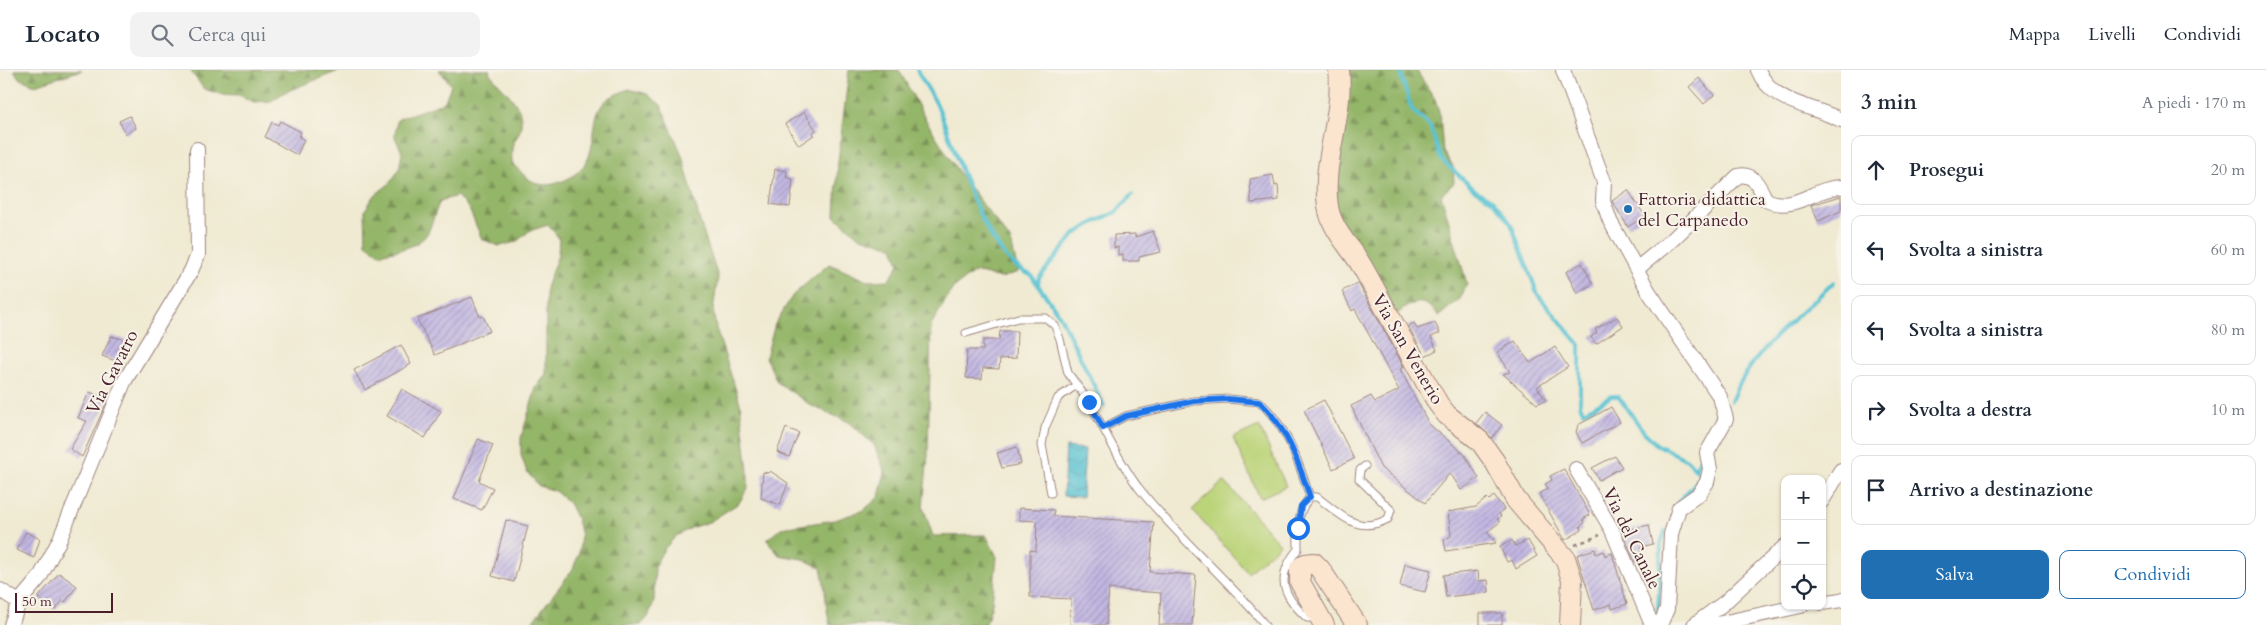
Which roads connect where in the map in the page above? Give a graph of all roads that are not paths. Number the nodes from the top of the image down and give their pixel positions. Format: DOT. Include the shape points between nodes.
graph roads {
  1 [pos="1339,70"];
  2 [pos="1563,70"];
  3 [pos="1758,70"];
  4 [pos="1841,120"];
  5 [pos="197,149"];
  6 [pos="1841,187"];
  7 [pos="1638,268"];
  8 [pos="966,333"];
  9 [pos="1076,386"];
  10 [pos="1103,428"];
  11 [pos="1365,466"];
  12 [pos="1576,469"];
  13 [pos="1841,470"];
  14 [pos="1051,493"];
  15 [pos="1826,495"];
  16 [pos="1310,497"];
  17 [pos="1781,550"];
  18 [pos="0,590"];
  19 [pos="1841,600"];
  20 [pos="19,602"];
  21 [pos="1826,602"];
  22 [pos="1783,610"];
  23 [pos="1322,621"];
  24 [pos="11,625"];
  25 [pos="1265,625"];
  26 [pos="1357,625"];
  27 [pos="1570,625"];
  28 [pos="1652,625"];
  29 [pos="1660,625"];
  30 [pos="1694,625"];
  31 [pos="1712,625"];
  1 -- 27 [label="street, Via San Venerio" via="1338,112 1327,190 1333,224 1362,266 1438,405 1480,441 1516,500 1565,558 1572,580"];
  2 -- 7 [label="street" via="1604,182 1602,201"];
  3 -- 4 [label="street" via="1768,86 1789,100"];
  5 -- 20 [label="street, Via Gavatro" via="198,255 191,272 124,382 59,540 40,577"];
  6 -- 7 [label="street" via="1784,205 1766,200 1752,177 1738,176"];
  7 -- 29 [label="street" via="1650,292 1720,397 1726,419 1707,453 1710,470 1707,482 1699,494 1679,508 1671,534 1667,609"];
  8 -- 9 [label="lane" via="1018,318 1046,318 1060,339 1068,373"];
  9 -- 10 [label="lane"];
  9 -- 14 [label="lane" via="1058,398 1045,428 1042,446"];
  10 -- 16 [label="lane" via="1126,416 1194,401 1228,399 1260,402 1277,419 1289,441"];
  10 -- 25 [label="lane" via="1122,465 1140,489"];
  11 -- 16 [label="lane" via="1360,470 1359,480 1391,510 1388,519 1376,525 1360,526 1318,497"];
  12 -- 28 [label="street, Via del Canale" via="1612,530"];
  13 -- 15 [label="street"];
  16 -- 23 [label="lane" via="1301,506 1298,549 1288,561 1283,580 1291,602 1307,618"];
  17 -- 30 [label="street" via="1724,603"];
  18 -- 20 [label="street"];
  19 -- 21 [label="street"];
  20 -- 24 [label="street, Via Gavatro"];
  22 -- 31 [label="street"];
  23 -- 26 [label="street" via="1300,582 1300,568 1305,564 1314,563 1320,569"];
}
